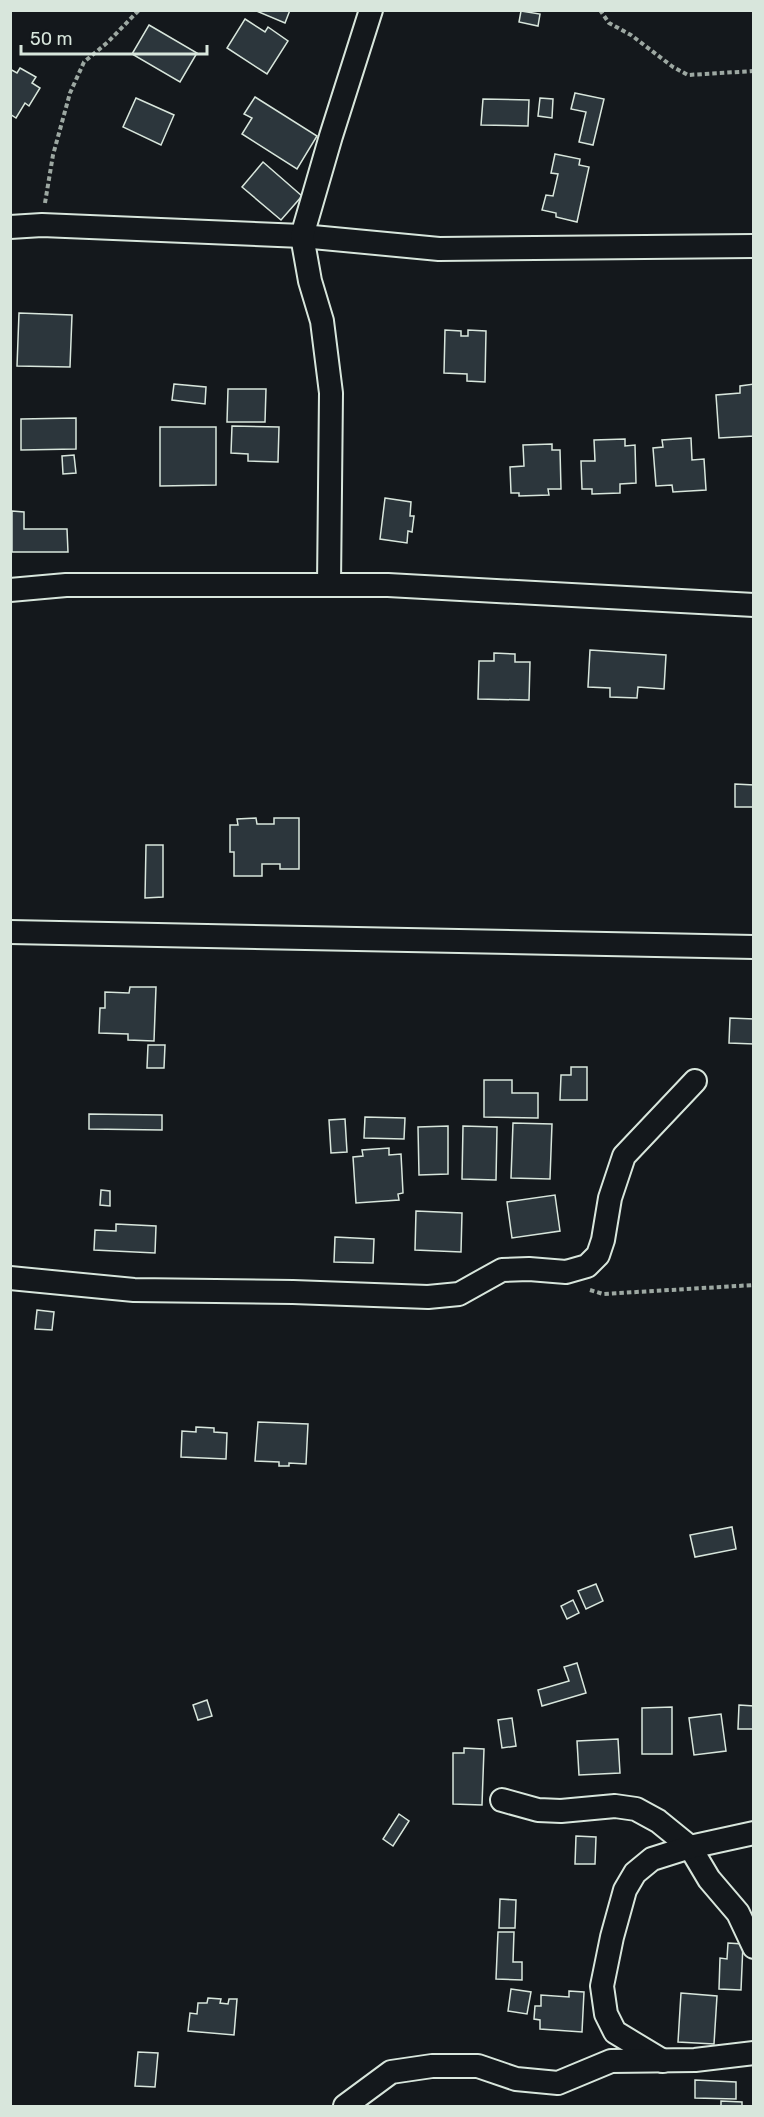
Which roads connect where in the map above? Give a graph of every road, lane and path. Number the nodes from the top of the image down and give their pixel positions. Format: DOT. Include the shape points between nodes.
graph roads {
  1 [pos="139,10"];
  2 [pos="371,10"];
  3 [pos="600,10"];
  4 [pos="753,71"];
  5 [pos="42,225"];
  6 [pos="10,227"];
  7 [pos="302,236"];
  8 [pos="753,246"];
  9 [pos="329,585"];
  10 [pos="10,590"];
  11 [pos="753,604"];
  12 [pos="10,932"];
  13 [pos="753,947"];
  14 [pos="695,1081"];
  15 [pos="566,1272"];
  16 [pos="10,1278"];
  17 [pos="753,1285"];
  18 [pos="502,1800"];
  19 [pos="753,1833"];
  20 [pos="690,1847"];
  21 [pos="753,1947"];
  22 [pos="753,2054"];
  23 [pos="663,2061"];
  24 [pos="345,2106"];
  1 -- 5 [label="path" via="84,62 70,93 53,155"];
  2 -- 7 [label="street"];
  3 -- 4 [label="path" via="609,23 688,75"];
  5 -- 6 [label="street"];
  5 -- 7 [label="street"];
  7 -- 8 [label="street" via="439,249"];
  7 -- 9 [label="street" via="322,321 331,393"];
  9 -- 10 [label="street" via="66,585"];
  9 -- 11 [label="street"];
  12 -- 13 [label="street"];
  14 -- 15 [label="street" via="624,1156 598,1255 587,1266"];
  15 -- 16 [label="street" via="502,1270 459,1293 428,1297 134,1290"];
  15 -- 17 [label="path" via="582,1287 603,1294"];
  18 -- 20 [label="street" via="538,1810 615,1806 636,1809"];
  19 -- 20 [label="street"];
  20 -- 21 [label="street" via="709,1879 738,1913"];
  20 -- 23 [label="street" via="652,1859 635,1873 625,1890 602,1986 606,2014 615,2032"];
  22 -- 23 [label="street"];
  23 -- 24 [label="street" via="611,2061 558,2082 516,2079 478,2066 432,2066 391,2072"];
}
